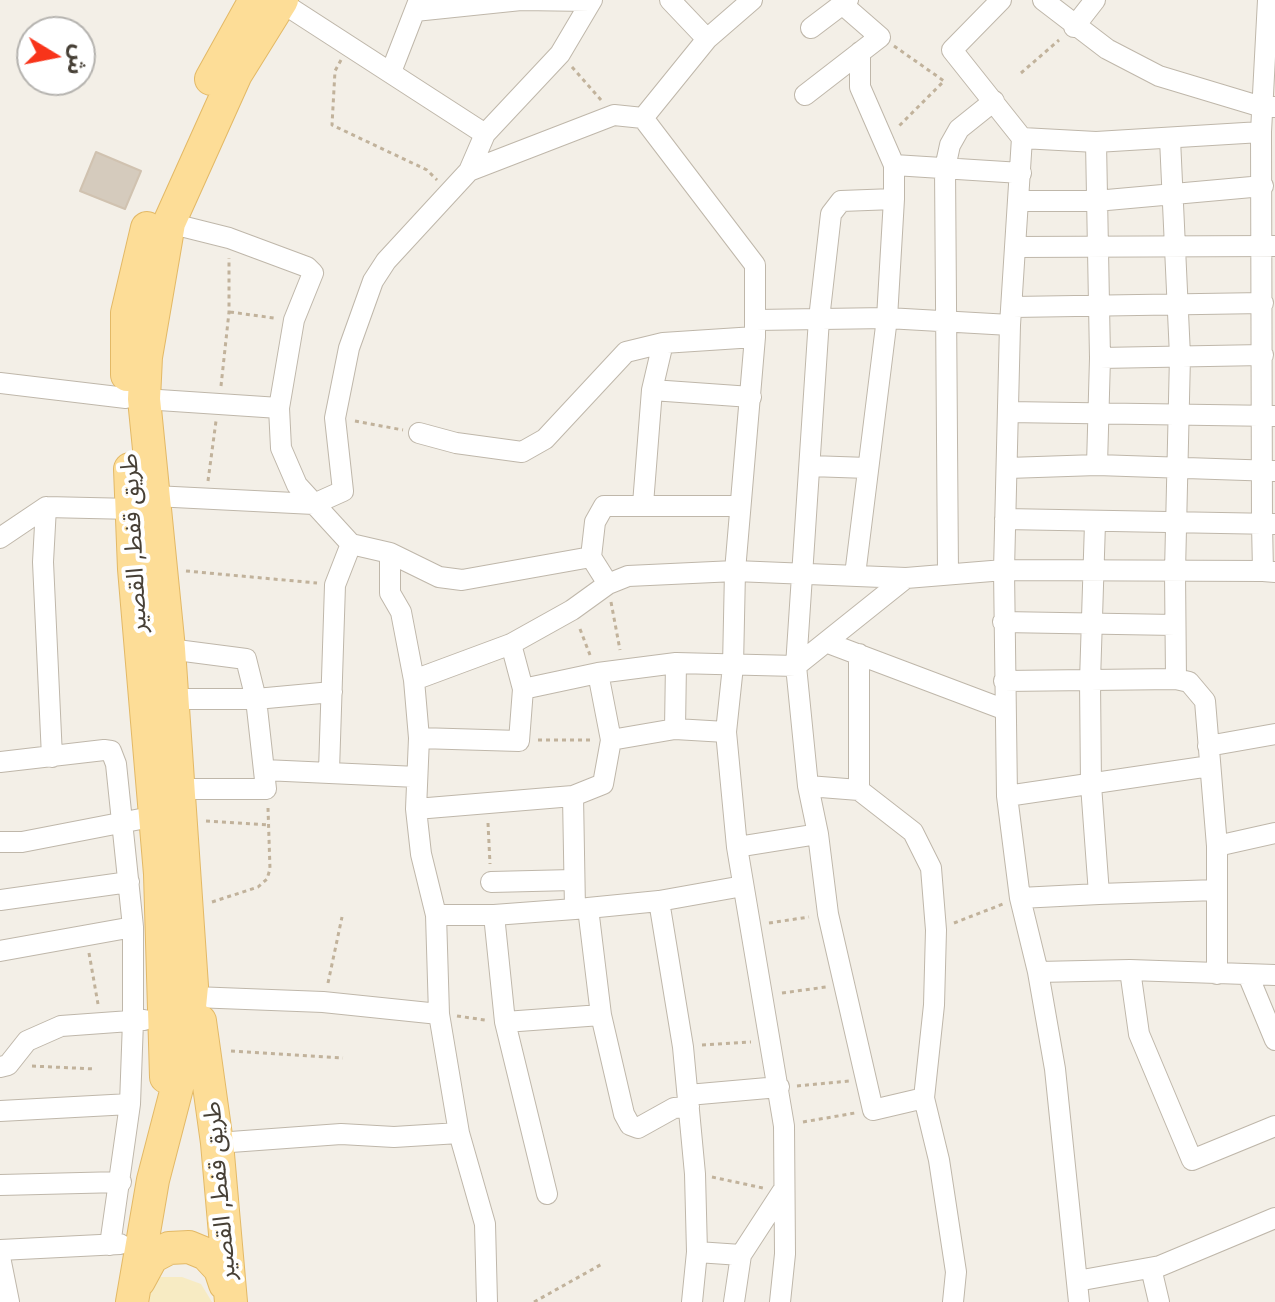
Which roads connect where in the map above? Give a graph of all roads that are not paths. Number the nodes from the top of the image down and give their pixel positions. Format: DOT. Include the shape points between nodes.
graph roads {
  1 [pos="521,0"];
  2 [pos="670,0"];
  3 [pos="752,0"];
  4 [pos="1001,0"];
  5 [pos="1043,0"];
  6 [pos="1095,0"];
  7 [pos="1268,0"];
  8 [pos="273,1"];
  9 [pos="591,1"];
  10 [pos="845,2"];
  11 [pos="417,6"];
  12 [pos="1074,27"];
  13 [pos="811,28"];
  14 [pos="707,39"];
  15 [pos="860,52"];
  16 [pos="391,72"];
  17 [pos="805,95"];
  18 [pos="994,101"];
  19 [pos="1269,107"];
  20 [pos="643,118"];
  21 [pos="1261,132"];
  22 [pos="485,134"];
  23 [pos="1022,138"];
  24 [pos="1170,139"];
  25 [pos="1096,142"];
  26 [pos="894,165"];
  27 [pos="945,168"];
  28 [pos="469,171"];
  29 [pos="1021,173"];
  30 [pos="1267,175"];
  31 [pos="1171,195"];
  32 [pos="894,199"];
  33 [pos="1018,201"];
  34 [pos="1096,201"];
  35 [pos="169,223"];
  36 [pos="1269,245"];
  37 [pos="1016,247"];
  38 [pos="1174,248"];
  39 [pos="1097,249"];
  40 [pos="1263,303"];
  41 [pos="1098,304"];
  42 [pos="1179,307"];
  43 [pos="1012,316"];
  44 [pos="887,318"];
  45 [pos="819,319"];
  46 [pos="945,323"];
  47 [pos="1269,326"];
  48 [pos="756,329"];
  49 [pos="663,343"];
  50 [pos="1263,355"];
  51 [pos="1180,356"];
  52 [pos="1100,358"];
  53 [pos="0,383"];
  54 [pos="652,390"];
  55 [pos="751,397"];
  56 [pos="135,399"];
  57 [pos="279,408"];
  58 [pos="1100,411"];
  59 [pos="1008,412"];
  60 [pos="1181,416"];
  61 [pos="1269,416"];
  62 [pos="419,433"];
  63 [pos="1097,465"];
  64 [pos="810,466"];
  65 [pos="1178,466"];
  66 [pos="868,468"];
  67 [pos="1008,468"];
  68 [pos="1268,471"];
  69 [pos="144,502"];
  70 [pos="314,504"];
  71 [pos="643,504"];
  72 [pos="740,506"];
  73 [pos="46,507"];
  74 [pos="1005,519"];
  75 [pos="1095,523"];
  76 [pos="1175,523"];
  77 [pos="1269,524"];
  78 [pos="0,538"];
  79 [pos="351,544"];
  80 [pos="390,553"];
  81 [pos="591,557"];
  82 [pos="1004,570"];
  83 [pos="1095,570"];
  84 [pos="735,571"];
  85 [pos="1269,571"];
  86 [pos="1175,572"];
  87 [pos="948,574"];
  88 [pos="855,575"];
  89 [pos="803,576"];
  90 [pos="906,578"];
  91 [pos="608,584"];
  92 [pos="1003,622"];
  93 [pos="1093,624"];
  94 [pos="1175,625"];
  95 [pos="828,643"];
  96 [pos="511,644"];
  97 [pos="169,649"];
  98 [pos="859,654"];
  99 [pos="676,663"];
  100 [pos="733,666"];
  101 [pos="796,666"];
  102 [pos="598,673"];
  103 [pos="1176,679"];
  104 [pos="414,680"];
  105 [pos="1004,681"];
  106 [pos="1090,681"];
  107 [pos="523,689"];
  108 [pos="332,692"];
  109 [pos="173,699"];
  110 [pos="256,699"];
  111 [pos="1003,709"];
  112 [pos="675,729"];
  113 [pos="726,732"];
  114 [pos="1275,734"];
  115 [pos="419,738"];
  116 [pos="611,740"];
  117 [pos="1209,756"];
  118 [pos="52,757"];
  119 [pos="0,762"];
  120 [pos="264,770"];
  121 [pos="329,771"];
  122 [pos="417,777"];
  123 [pos="1091,785"];
  124 [pos="808,786"];
  125 [pos="859,790"];
  126 [pos="573,796"];
  127 [pos="1007,796"];
  128 [pos="173,808"];
  129 [pos="416,809"];
  130 [pos="122,822"];
  131 [pos="1275,833"];
  132 [pos="818,834"];
  133 [pos="0,842"];
  134 [pos="1217,846"];
  135 [pos="737,847"];
  136 [pos="573,880"];
  137 [pos="129,882"];
  138 [pos="491,882"];
  139 [pos="743,886"];
  140 [pos="1217,890"];
  141 [pos="1099,894"];
  142 [pos="1020,898"];
  143 [pos="0,900"];
  144 [pos="659,901"];
  145 [pos="582,908"];
  146 [pos="436,915"];
  147 [pos="494,915"];
  148 [pos="133,927"];
  149 [pos="0,951"];
  150 [pos="1130,970"];
  151 [pos="1038,972"];
  152 [pos="1217,974"];
  153 [pos="1248,975"];
  154 [pos="1275,975"];
  155 [pos="193,992"];
  156 [pos="439,1014"];
  157 [pos="601,1015"];
  158 [pos="165,1020"];
  159 [pos="133,1021"];
  160 [pos="505,1022"];
  161 [pos="1275,1040"];
  162 [pos="4,1066"];
  163 [pos="779,1087"];
  164 [pos="924,1098"];
  165 [pos="688,1101"];
  166 [pos="130,1104"];
  167 [pos="0,1111"];
  168 [pos="169,1112"];
  169 [pos="1275,1126"];
  170 [pos="459,1133"];
  171 [pos="217,1143"];
  172 [pos="121,1182"];
  173 [pos="0,1183"];
  174 [pos="782,1192"];
  175 [pos="547,1194"];
  176 [pos="1275,1218"];
  177 [pos="144,1241"];
  178 [pos="110,1245"];
  179 [pos="0,1250"];
  180 [pos="697,1252"];
  181 [pos="741,1255"];
  182 [pos="0,1257"];
  183 [pos="1151,1268"];
  184 [pos="1077,1281"];
  185 [pos="132,1300"];
  186 [pos="9,1302"];
  187 [pos="231,1302"];
  188 [pos="487,1302"];
  189 [pos="692,1302"];
  190 [pos="734,1302"];
  191 [pos="780,1302"];
  192 [pos="953,1302"];
  193 [pos="1079,1302"];
  194 [pos="1159,1302"];
  1 -- 9 [label="street"];
  1 -- 11 [label="street"];
  2 -- 14 [label="street"];
  3 -- 14 [label="street"];
  4 -- 18 [label="street" via="952,50"];
  5 -- 12 [label="street"];
  6 -- 12 [label="street"];
  7 -- 19 [label="street"];
  8 -- 16 [label="street"];
  8 -- 35 [label="main road, طريق قفط, القصير"];
  8 -- 56 [label="main road, طريق قفط, القصير" via="198,103 151,216 127,313"];
  9 -- 22 [label="street" via="560,54"];
  10 -- 13 [label="street"];
  10 -- 15 [label="street" via="880,37"];
  11 -- 16 [label="street"];
  12 -- 19 [label="street" via="1159,76"];
  14 -- 20 [label="street"];
  15 -- 17 [label="street"];
  15 -- 26 [label="street" via="860,87"];
  16 -- 22 [label="street"];
  18 -- 23 [label="street"];
  18 -- 27 [label="street" via="959,129"];
  19 -- 21 [label="street"];
  20 -- 28 [label="street" via="614,115"];
  20 -- 48 [label="street" via="753,258"];
  21 -- 24 [label="street"];
  21 -- 30 [label="street"];
  22 -- 28 [label="street"];
  23 -- 25 [label="street"];
  23 -- 29 [label="street"];
  24 -- 25 [label="street"];
  24 -- 31 [label="street"];
  25 -- 34 [label="street"];
  26 -- 27 [label="street"];
  26 -- 32 [label="street"];
  27 -- 29 [label="street"];
  27 -- 46 [label="street"];
  28 -- 70 [label="street" via="373,281 349,348 335,418 344,489"];
  29 -- 33 [label="street"];
  30 -- 31 [label="street"];
  30 -- 36 [label="street"];
  31 -- 34 [label="street"];
  31 -- 38 [label="street"];
  32 -- 44 [label="street"];
  32 -- 45 [label="street" via="834,205"];
  33 -- 34 [label="street"];
  33 -- 37 [label="street"];
  34 -- 39 [label="street"];
  35 -- 56 [label="main road, طريق قفط, القصير"];
  35 -- 57 [label="street" via="229,238 313,273 294,320"];
  36 -- 38 [label="street"];
  36 -- 40 [label="street"];
  37 -- 39 [label="street"];
  37 -- 43 [label="street"];
  38 -- 39 [label="street"];
  38 -- 42 [label="street"];
  39 -- 41 [label="street"];
  40 -- 42 [label="street"];
  40 -- 47 [label="street"];
  41 -- 42 [label="street"];
  41 -- 43 [label="street"];
  41 -- 52 [label="street"];
  42 -- 51 [label="street"];
  43 -- 46 [label="street"];
  43 -- 59 [label="street"];
  44 -- 45 [label="street"];
  44 -- 46 [label="street"];
  44 -- 66 [label="street"];
  45 -- 48 [label="street"];
  45 -- 64 [label="street"];
  46 -- 87 [label="street"];
  47 -- 50 [label="street"];
  48 -- 49 [label="street"];
  48 -- 55 [label="street"];
  49 -- 54 [label="street"];
  49 -- 62 [label="street" via="639,347 614,362 532,449 456,443"];
  50 -- 51 [label="street"];
  50 -- 61 [label="street"];
  51 -- 52 [label="street"];
  51 -- 60 [label="street"];
  52 -- 58 [label="street"];
  53 -- 56 [label="street"];
  54 -- 55 [label="street"];
  54 -- 71 [label="street"];
  55 -- 72 [label="street"];
  56 -- 57 [label="street"];
  56 -- 69 [label="main road, طريق قفط, القصير"];
  57 -- 70 [label="street" via="287,466"];
  58 -- 59 [label="street"];
  58 -- 60 [label="street"];
  58 -- 63 [label="street"];
  59 -- 67 [label="street"];
  60 -- 61 [label="street"];
  60 -- 65 [label="street"];
  61 -- 68 [label="street"];
  63 -- 65 [label="street"];
  63 -- 67 [label="street"];
  64 -- 66 [label="street"];
  64 -- 89 [label="street"];
  65 -- 68 [label="street"];
  65 -- 76 [label="street"];
  66 -- 88 [label="street"];
  67 -- 74 [label="street"];
  68 -- 77 [label="street"];
  69 -- 70 [label="street"];
  69 -- 73 [label="street"];
  69 -- 97 [label="main road, طريق قفط, القصير" via="162,569"];
  69 -- 128 [label="main road, طريق قفط, القصير" via="134,569"];
  70 -- 79 [label="street"];
  71 -- 72 [label="street"];
  71 -- 81 [label="street" via="600,510"];
  72 -- 84 [label="street"];
  73 -- 78 [label="street"];
  73 -- 118 [label="street" via="43,562"];
  74 -- 75 [label="street"];
  74 -- 82 [label="street"];
  75 -- 76 [label="street"];
  75 -- 83 [label="street"];
  76 -- 77 [label="street"];
  76 -- 86 [label="street"];
  77 -- 85 [label="street"];
  79 -- 80 [label="street"];
  79 -- 108 [label="street" via="335,585"];
  80 -- 81 [label="street" via="439,577 462,580"];
  80 -- 104 [label="street" via="390,593 401,612"];
  81 -- 91 [label="street"];
  82 -- 83 [label="street"];
  82 -- 87 [label="street"];
  82 -- 92 [label="street"];
  83 -- 86 [label="street"];
  83 -- 93 [label="street"];
  84 -- 89 [label="street"];
  84 -- 91 [label="street" via="648,573"];
  84 -- 100 [label="street"];
  85 -- 86 [label="street"];
  86 -- 94 [label="street"];
  87 -- 90 [label="street"];
  88 -- 89 [label="street"];
  88 -- 90 [label="street"];
  89 -- 101 [label="street"];
  90 -- 95 [label="street"];
  91 -- 96 [label="street"];
  92 -- 93 [label="street"];
  92 -- 105 [label="street"];
  93 -- 94 [label="street"];
  93 -- 106 [label="street"];
  94 -- 103 [label="street"];
  95 -- 98 [label="street"];
  95 -- 101 [label="street"];
  96 -- 104 [label="street"];
  96 -- 107 [label="street"];
  97 -- 109 [label="main road, طريق قفط, القصير"];
  97 -- 110 [label="street" via="246,659"];
  98 -- 111 [label="street"];
  98 -- 125 [label="street"];
  99 -- 100 [label="street"];
  99 -- 102 [label="street"];
  99 -- 112 [label="street"];
  100 -- 101 [label="street"];
  100 -- 113 [label="street"];
  101 -- 124 [label="street"];
  102 -- 107 [label="street"];
  102 -- 116 [label="street"];
  103 -- 106 [label="street"];
  103 -- 117 [label="street" via="1189,682 1205,701"];
  104 -- 115 [label="street"];
  105 -- 106 [label="street"];
  105 -- 111 [label="street"];
  106 -- 123 [label="street"];
  107 -- 115 [label="street" via="519,741"];
  108 -- 110 [label="street"];
  108 -- 121 [label="street"];
  109 -- 110 [label="street"];
  109 -- 128 [label="main road, طريق قفط, القصير"];
  110 -- 120 [label="street"];
  111 -- 127 [label="street"];
  112 -- 113 [label="street"];
  112 -- 116 [label="street"];
  113 -- 135 [label="street"];
  114 -- 117 [label="street"];
  115 -- 122 [label="street"];
  116 -- 126 [label="street" via="606,779"];
  117 -- 123 [label="street"];
  117 -- 134 [label="street"];
  118 -- 119 [label="street"];
  118 -- 130 [label="street" via="111,751"];
  120 -- 121 [label="street"];
  120 -- 128 [label="street" via="266,789"];
  121 -- 122 [label="street"];
  122 -- 129 [label="street"];
  123 -- 127 [label="street"];
  123 -- 141 [label="street"];
  124 -- 125 [label="street"];
  124 -- 132 [label="street"];
  125 -- 164 [label="street" via="913,832 931,868 934,1005"];
  126 -- 129 [label="street"];
  126 -- 136 [label="street"];
  127 -- 142 [label="street"];
  128 -- 130 [label="street"];
  128 -- 155 [label="main road, طريق قفط, القصير" via="189,908"];
  128 -- 158 [label="main road, طريق قفط, القصير"];
  129 -- 146 [label="street"];
  130 -- 133 [label="street"];
  130 -- 137 [label="street"];
  131 -- 134 [label="street"];
  132 -- 135 [label="street"];
  132 -- 164 [label="street" via="842,985 873,1110"];
  134 -- 140 [label="street"];
  135 -- 139 [label="street"];
  136 -- 138 [label="street"];
  136 -- 145 [label="street"];
  137 -- 143 [label="street"];
  137 -- 148 [label="street"];
  139 -- 144 [label="street"];
  139 -- 163 [label="street"];
  140 -- 141 [label="street"];
  140 -- 152 [label="street"];
  141 -- 142 [label="street"];
  142 -- 151 [label="street"];
  144 -- 145 [label="street"];
  144 -- 165 [label="street"];
  145 -- 147 [label="street"];
  145 -- 157 [label="street"];
  146 -- 147 [label="street"];
  146 -- 156 [label="street"];
  147 -- 160 [label="street"];
  148 -- 149 [label="street"];
  148 -- 159 [label="street"];
  150 -- 151 [label="street"];
  150 -- 152 [label="street"];
  150 -- 169 [label="street" via="1139,1034 1187,1155 1200,1159"];
  151 -- 184 [label="street" via="1067,1167"];
  152 -- 153 [label="street"];
  153 -- 154 [label="street"];
  153 -- 161 [label="street"];
  155 -- 156 [label="street"];
  155 -- 168 [label="main road, طريق قفط, القصير" via="185,1057"];
  155 -- 171 [label="main road, طريق قفط, القصير"];
  156 -- 170 [label="street"];
  157 -- 160 [label="street"];
  157 -- 165 [label="street" via="630,1125 638,1128"];
  158 -- 159 [label="street"];
  158 -- 168 [label="main road, طريق قفط, القصير"];
  159 -- 162 [label="street" via="61,1026 27,1041"];
  159 -- 166 [label="street"];
  160 -- 175 [label="street"];
  163 -- 165 [label="street"];
  163 -- 174 [label="street"];
  164 -- 192 [label="street" via="956,1272"];
  165 -- 180 [label="street"];
  166 -- 167 [label="street"];
  166 -- 172 [label="street"];
  168 -- 177 [label="main road, طريق قفط, القصير"];
  170 -- 171 [label="street"];
  170 -- 188 [label="street" via="485,1224"];
  171 -- 187 [label="main road, طريق قفط, القصير"];
  172 -- 173 [label="street"];
  172 -- 178 [label="street"];
  174 -- 181 [label="street"];
  174 -- 191 [label="street" via="785,1254"];
  176 -- 183 [label="street"];
  177 -- 178 [label="street"];
  177 -- 185 [label="main road, طريق قفط, القصير"];
  178 -- 179 [label="street"];
  180 -- 181 [label="street"];
  180 -- 189 [label="street"];
  181 -- 190 [label="street"];
  182 -- 186 [label="street"];
  183 -- 184 [label="street"];
  183 -- 194 [label="street"];
  184 -- 193 [label="street"];
  185 -- 187 [label="main road" via="152,1257 169,1248 189,1247 206,1254 220,1269"];
}
